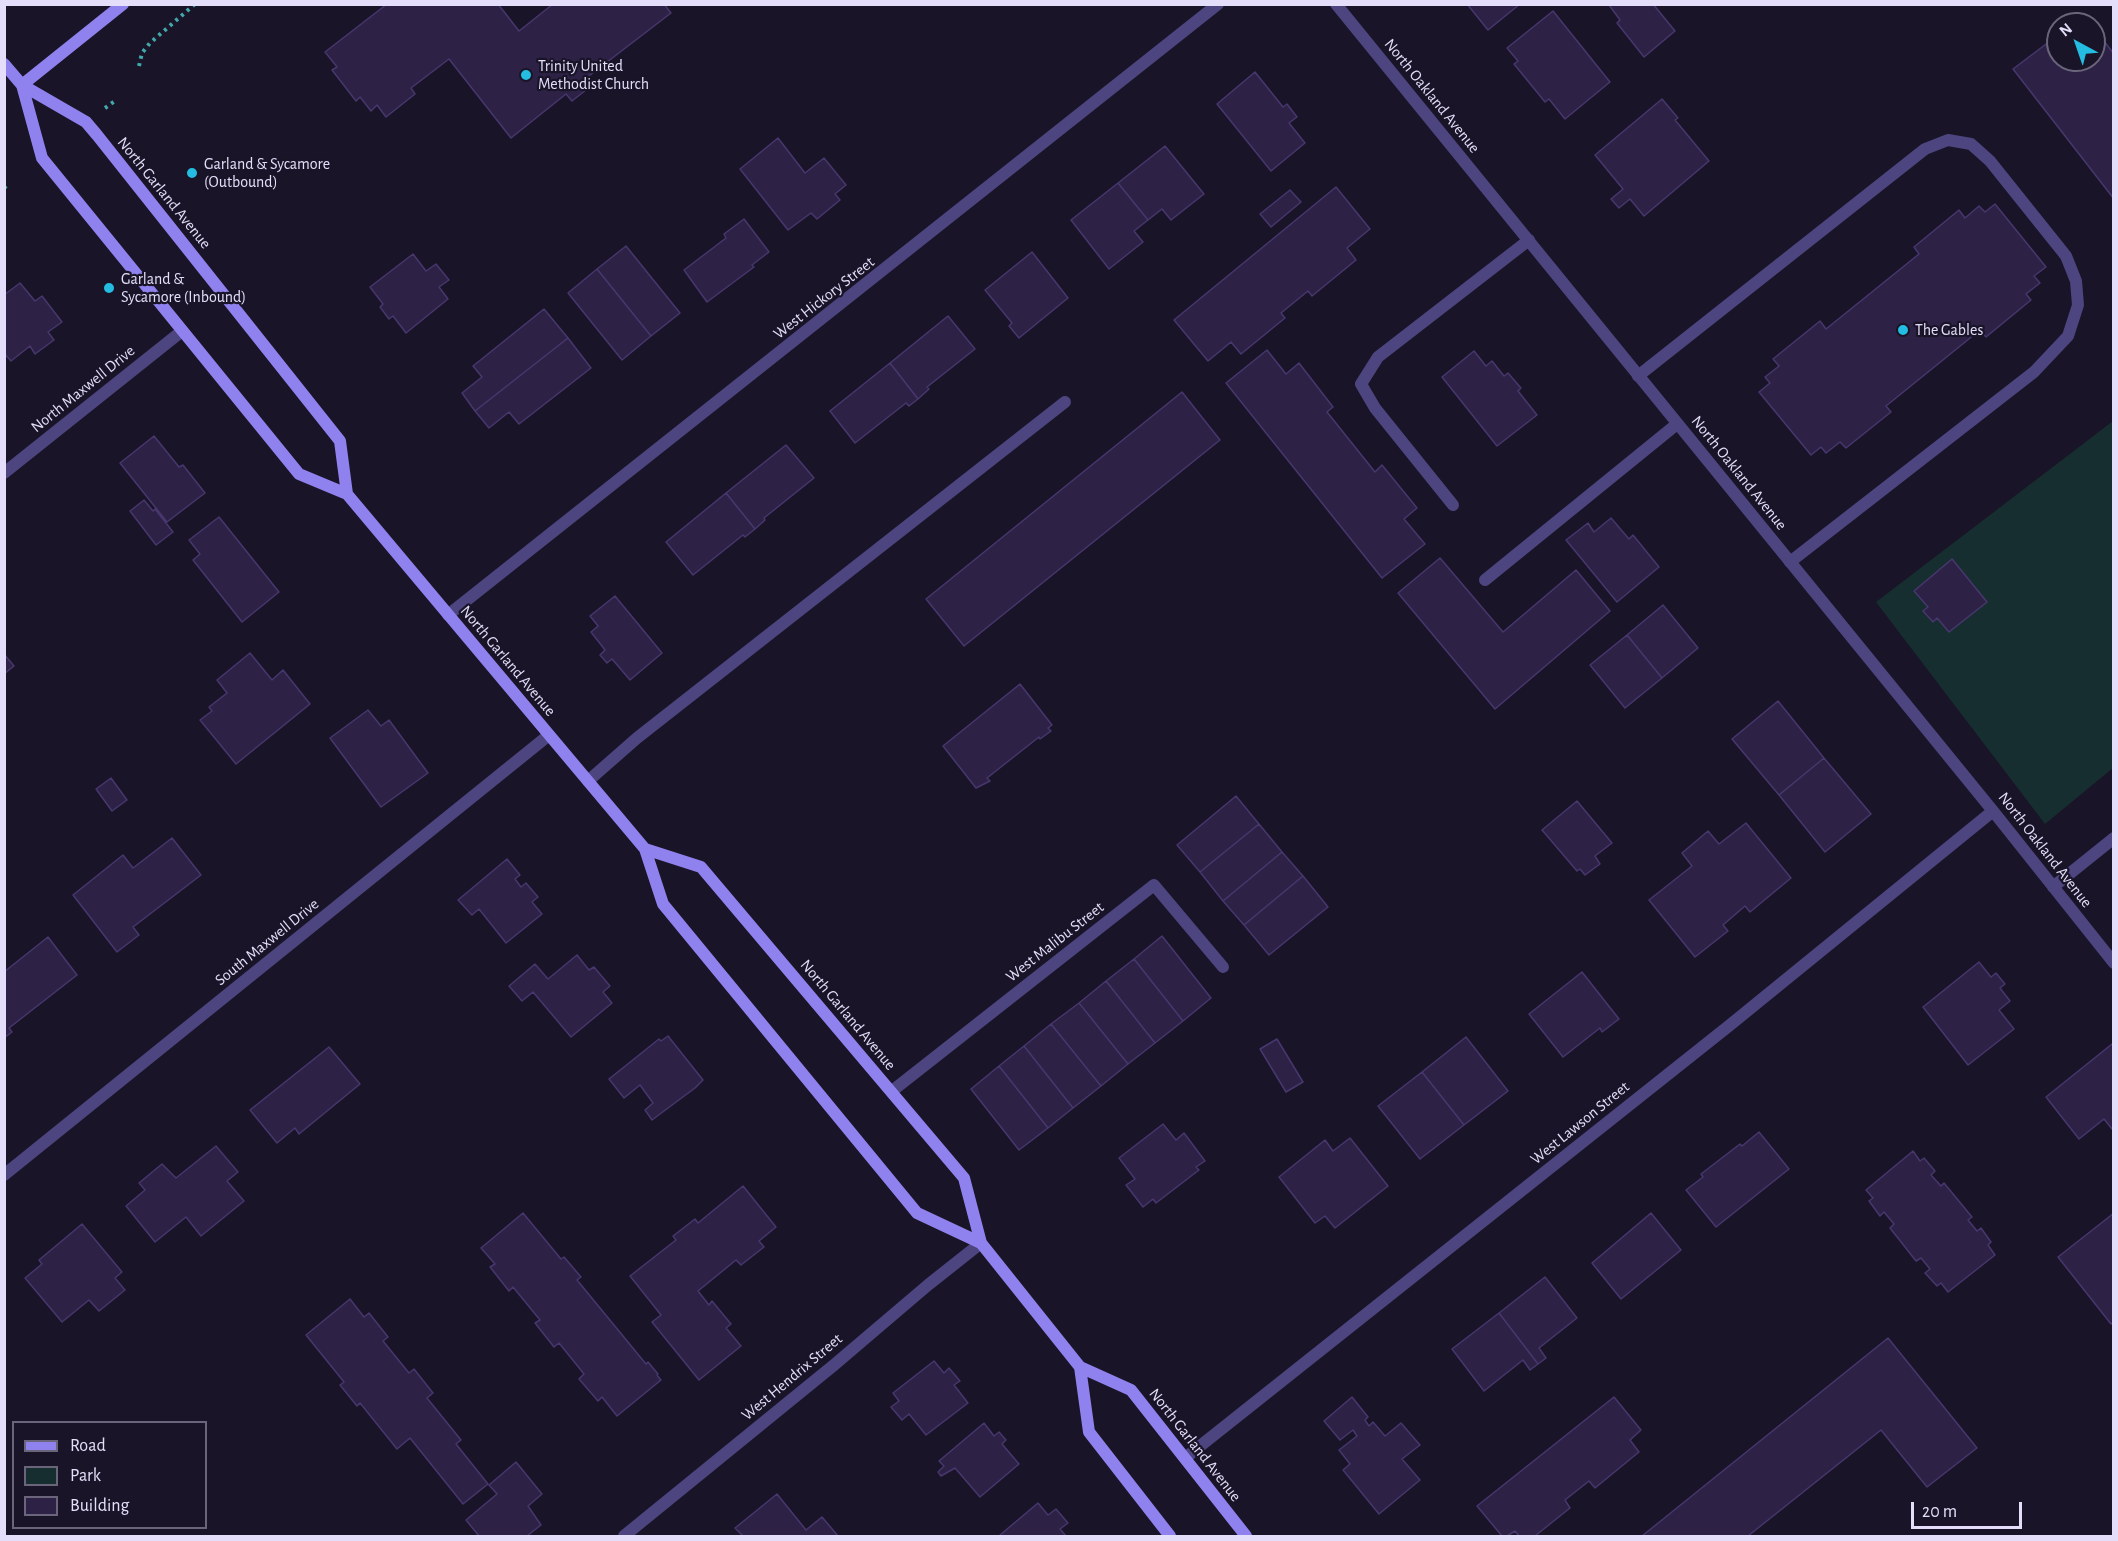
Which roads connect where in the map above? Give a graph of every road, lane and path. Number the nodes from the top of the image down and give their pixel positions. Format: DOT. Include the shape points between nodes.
graph roads {
  1 [pos="123,4"];
  2 [pos="195,4"];
  3 [pos="1218,4"];
  4 [pos="1336,4"];
  5 [pos="4,64"];
  6 [pos="140,66"];
  7 [pos="22,85"];
  8 [pos="1529,240"];
  9 [pos="182,331"];
  10 [pos="1638,376"];
  11 [pos="1065,402"];
  12 [pos="1677,424"];
  13 [pos="4,473"];
  14 [pos="347,494"];
  15 [pos="1454,505"];
  16 [pos="1790,562"];
  17 [pos="1485,580"];
  18 [pos="448,615"];
  19 [pos="549,735"];
  20 [pos="588,781"];
  21 [pos="1993,811"];
  22 [pos="2114,838"];
  23 [pos="645,849"];
  24 [pos="2053,886"];
  25 [pos="2114,963"];
  26 [pos="1223,968"];
  27 [pos="892,1091"];
  28 [pos="4,1175"];
  29 [pos="981,1243"];
  30 [pos="1080,1367"];
  31 [pos="1185,1458"];
  32 [pos="624,1536"];
  33 [pos="1170,1536"];
  34 [pos="1246,1536"];
  1 -- 7 [label="main road"];
  2 -- 6 [label="path" via="150,43 142,53"];
  3 -- 18 [label="street, West Hickory Street"];
  4 -- 8 [label="street, North Oakland Avenue"];
  5 -- 7 [label="main road, North Garland Avenue"];
  7 -- 9 [label="main road, North Garland Avenue" via="42,158"];
  7 -- 14 [label="main road, North Garland Avenue" via="86,122 318,413 340,441"];
  8 -- 10 [label="street, North Oakland Avenue"];
  8 -- 15 [label="street" via="1378,357 1361,384 1375,408"];
  9 -- 13 [label="street, North Maxwell Drive"];
  9 -- 14 [label="main road, North Garland Avenue" via="299,474"];
  10 -- 12 [label="street, North Oakland Avenue"];
  10 -- 16 [label="street" via="1924,149 1948,140 1971,144 1990,160 2066,256 2076,281 2078,305 2068,336 2034,372"];
  11 -- 20 [label="street" via="637,738"];
  12 -- 16 [label="street, North Oakland Avenue"];
  12 -- 17 [label="street"];
  14 -- 18 [label="main road, North Garland Avenue"];
  16 -- 21 [label="street, North Oakland Avenue"];
  18 -- 19 [label="main road, North Garland Avenue"];
  19 -- 20 [label="main road, North Garland Avenue"];
  19 -- 28 [label="street, South Maxwell Drive"];
  20 -- 23 [label="main road, North Garland Avenue"];
  21 -- 24 [label="street, North Oakland Avenue"];
  21 -- 31 [label="street, West Lawson Street"];
  22 -- 24 [label="street"];
  23 -- 27 [label="main road, North Garland Avenue" via="701,867"];
  23 -- 29 [label="main road, North Garland Avenue" via="663,904 917,1213"];
  24 -- 25 [label="street, North Oakland Avenue"];
  26 -- 27 [label="street, West Malibu Street" via="1154,885"];
  27 -- 29 [label="main road, North Garland Avenue" via="964,1178"];
  29 -- 30 [label="main road, North Garland Avenue"];
  29 -- 32 [label="street, West Hendrix Street"];
  30 -- 31 [label="main road, North Garland Avenue" via="1131,1390"];
  30 -- 33 [label="main road" via="1089,1432"];
  31 -- 34 [label="main road, North Garland Avenue"];
}
